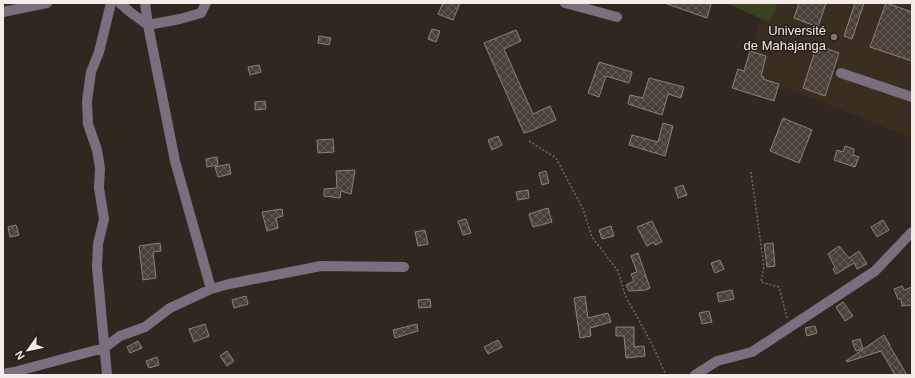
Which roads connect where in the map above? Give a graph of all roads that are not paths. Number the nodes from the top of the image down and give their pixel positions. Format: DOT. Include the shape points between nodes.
graph roads {
  1 [pos="47,3"];
  2 [pos="111,3"];
  3 [pos="120,3"];
  4 [pos="145,3"];
  5 [pos="206,3"];
  6 [pos="565,3"];
  7 [pos="3,12"];
  8 [pos="617,17"];
  9 [pos="148,24"];
  10 [pos="842,73"];
  11 [pos="912,98"];
  12 [pos="912,232"];
  13 [pos="404,267"];
  14 [pos="211,289"];
  15 [pos="104,348"];
  16 [pos="3,374"];
  17 [pos="106,375"];
  18 [pos="696,375"];
  1 -- 7 [label="street"];
  2 -- 15 [label="street" via="99,52 91,72 87,101 88,124 98,150 99,188 104,219 98,244 97,267"];
  3 -- 9 [label="street"];
  4 -- 9 [label="street"];
  5 -- 9 [label="street" via="201,13 180,20"];
  6 -- 8 [label="street"];
  9 -- 14 [label="street" via="175,161"];
  10 -- 11 [label="street"];
  12 -- 18 [label="street" via="875,271 789,328 752,352 717,361"];
  13 -- 14 [label="street" via="321,266"];
  14 -- 15 [label="street" via="170,308 145,327 120,336"];
  15 -- 16 [label="street"];
  15 -- 17 [label="street"];
}
